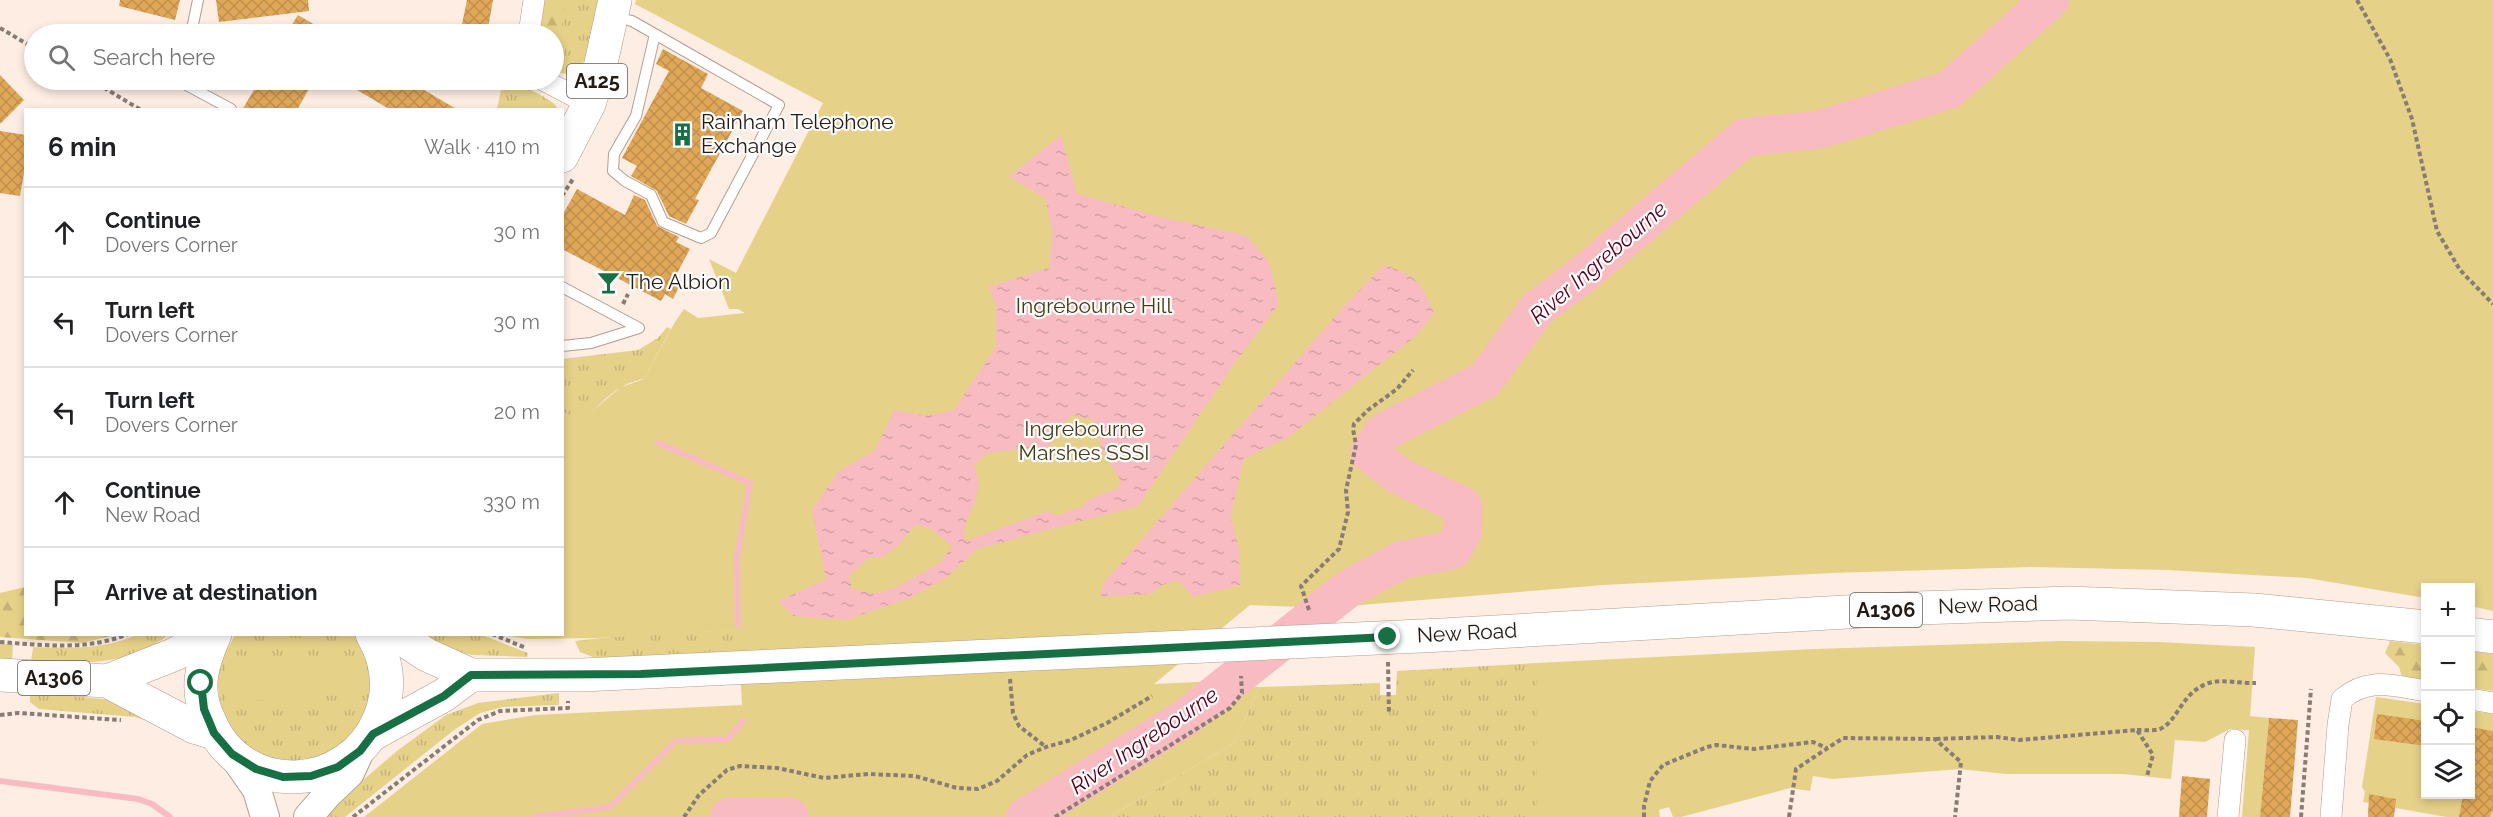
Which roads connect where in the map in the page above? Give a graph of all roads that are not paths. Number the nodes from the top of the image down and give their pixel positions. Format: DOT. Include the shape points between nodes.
graph roads {
  1 [pos="198,0"];
  2 [pos="534,0"];
  3 [pos="613,8"];
  4 [pos="193,24"];
  5 [pos="530,24"];
  6 [pos="655,34"];
  7 [pos="196,90"];
  8 [pos="562,90"];
  9 [pos="589,104"];
  10 [pos="229,108"];
  11 [pos="565,176"];
  12 [pos="564,288"];
  13 [pos="564,346"];
  14 [pos="2421,627"];
  15 [pos="2475,635"];
  16 [pos="211,636"];
  17 [pos="214,636"];
  18 [pos="373,636"];
  19 [pos="398,636"];
  20 [pos="2493,637"];
  21 [pos="0,675"];
  22 [pos="471,675"];
  23 [pos="107,681"];
  24 [pos="2421,690"];
  25 [pos="2475,700"];
  26 [pos="2493,703"];
  27 [pos="2235,740"];
  28 [pos="223,743"];
  29 [pos="367,743"];
  30 [pos="265,817"];
  31 [pos="308,817"];
  32 [pos="2228,817"];
  33 [pos="2331,817"];
  1 -- 4 [label="lane"];
  2 -- 5 [label="street"];
  3 -- 6 [label="lane"];
  3 -- 9 [label="main road, A125"];
  6 -- 6 [label="lane" via="779,105 711,233 701,238 663,222 651,195 613,171 614,154 636,116"];
  7 -- 10 [label="lane"];
  8 -- 9 [label="street"];
  9 -- 11 [label="main road, A125"];
  12 -- 13 [label="lane" via="639,328 591,343"];
  14 -- 22 [label="main road, New Road / A1306" via="2254,610 2069,603 641,674"];
  15 -- 20 [label="main road"];
  16 -- 23 [label="main road, A1306"];
  17 -- 28 [label="main road" via="201,683 204,709"];
  18 -- 29 [label="main road" via="387,674 386,701"];
  19 -- 22 [label="main road, New Road / A1306" via="427,656"];
  21 -- 23 [label="main road, A1306"];
  22 -- 29 [label="main road"];
  23 -- 28 [label="main road, A1306"];
  24 -- 33 [label="street" via="2373,683 2354,689 2342,699"];
  25 -- 26 [label="street"];
  27 -- 32 [label="street"];
  28 -- 29 [label="main road" via="256,769 283,777 311,776 338,767"];
  28 -- 30 [label="main road" via="257,790"];
  29 -- 31 [label="main road" via="350,773"];
}
